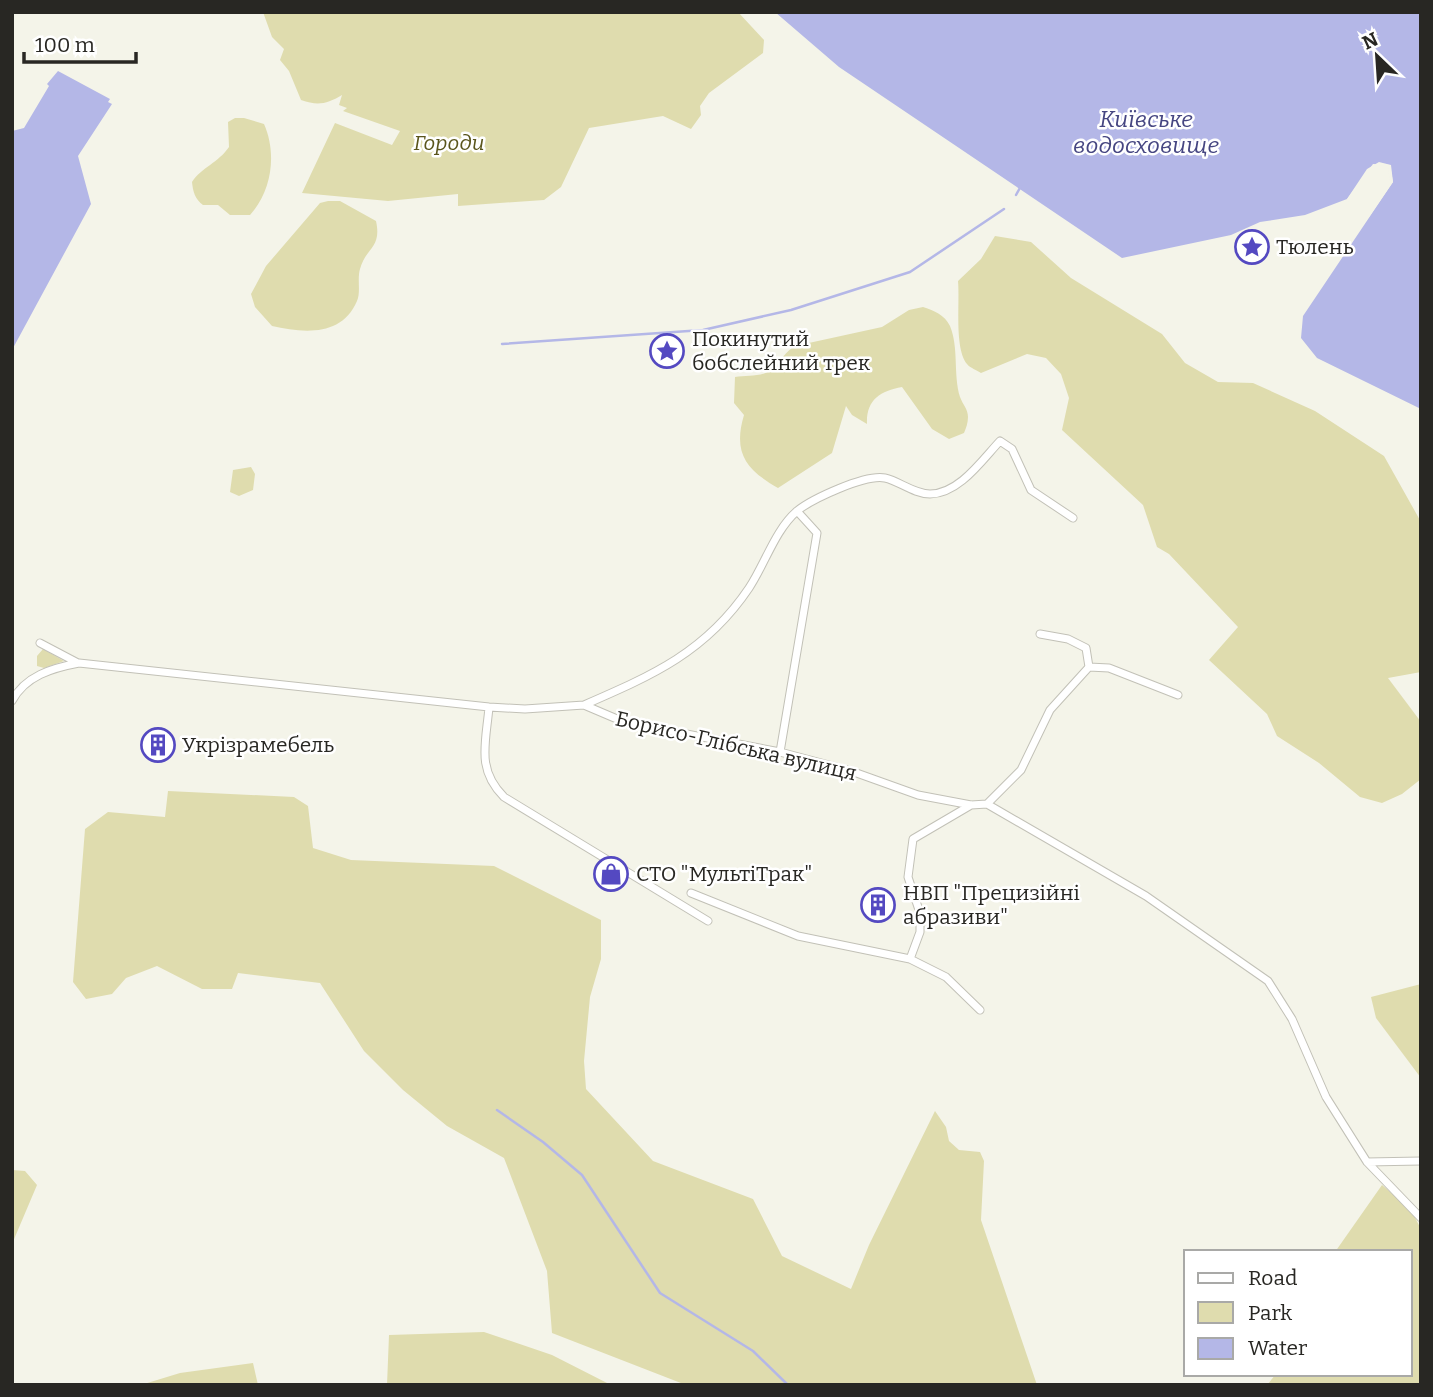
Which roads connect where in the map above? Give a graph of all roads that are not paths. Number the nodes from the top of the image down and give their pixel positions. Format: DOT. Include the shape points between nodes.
graph roads {
  1 [pos="797,511"];
  2 [pos="1073,518"];
  3 [pos="1040,634"];
  4 [pos="40,643"];
  5 [pos="79,663"];
  6 [pos="1089,667"];
  7 [pos="1178,695"];
  8 [pos="12,701"];
  9 [pos="584,705"];
  10 [pos="489,707"];
  11 [pos="780,752"];
  12 [pos="987,804"];
  13 [pos="971,805"];
  14 [pos="691,893"];
  15 [pos="708,921"];
  16 [pos="910,959"];
  17 [pos="980,1010"];
  18 [pos="1421,1161"];
  19 [pos="1367,1162"];
  20 [pos="1421,1218"];
  1 -- 2 [label="street" via="839,488 883,477 930,494 950,488 968,476 1000,441 1012,449 1031,490"];
  1 -- 9 [label="street" via="732,613 700,644 666,668"];
  1 -- 11 [label="street" via="817,533"];
  3 -- 6 [label="street" via="1086,648"];
  4 -- 5 [label="street, Борисо-Глібська вулиця"];
  5 -- 8 [label="street, Борисо-Глібська вулиця" via="34,678 18,689"];
  5 -- 10 [label="street, Борисо-Глібська вулиця"];
  6 -- 7 [label="street" via="1109,668"];
  6 -- 12 [label="street" via="1050,710 1021,770"];
  9 -- 10 [label="street, Борисо-Глібська вулиця"];
  9 -- 11 [label="street, Борисо-Глібська вулиця" via="624,722"];
  10 -- 15 [label="street" via="484,766 489,783"];
  11 -- 13 [label="street, Борисо-Глібська вулиця" via="918,795"];
  12 -- 13 [label="street, Борисо-Глібська вулиця"];
  12 -- 19 [label="street, Борисо-Глібська вулиця" via="1146,896 1268,981 1292,1019 1326,1097"];
  13 -- 16 [label="street" via="913,839 908,877 920,913 920,932"];
  14 -- 16 [label="street" via="799,936"];
  16 -- 17 [label="street" via="946,977"];
  18 -- 19 [label="street"];
  19 -- 20 [label="street, Борисо-Глібська вулиця"];
}
